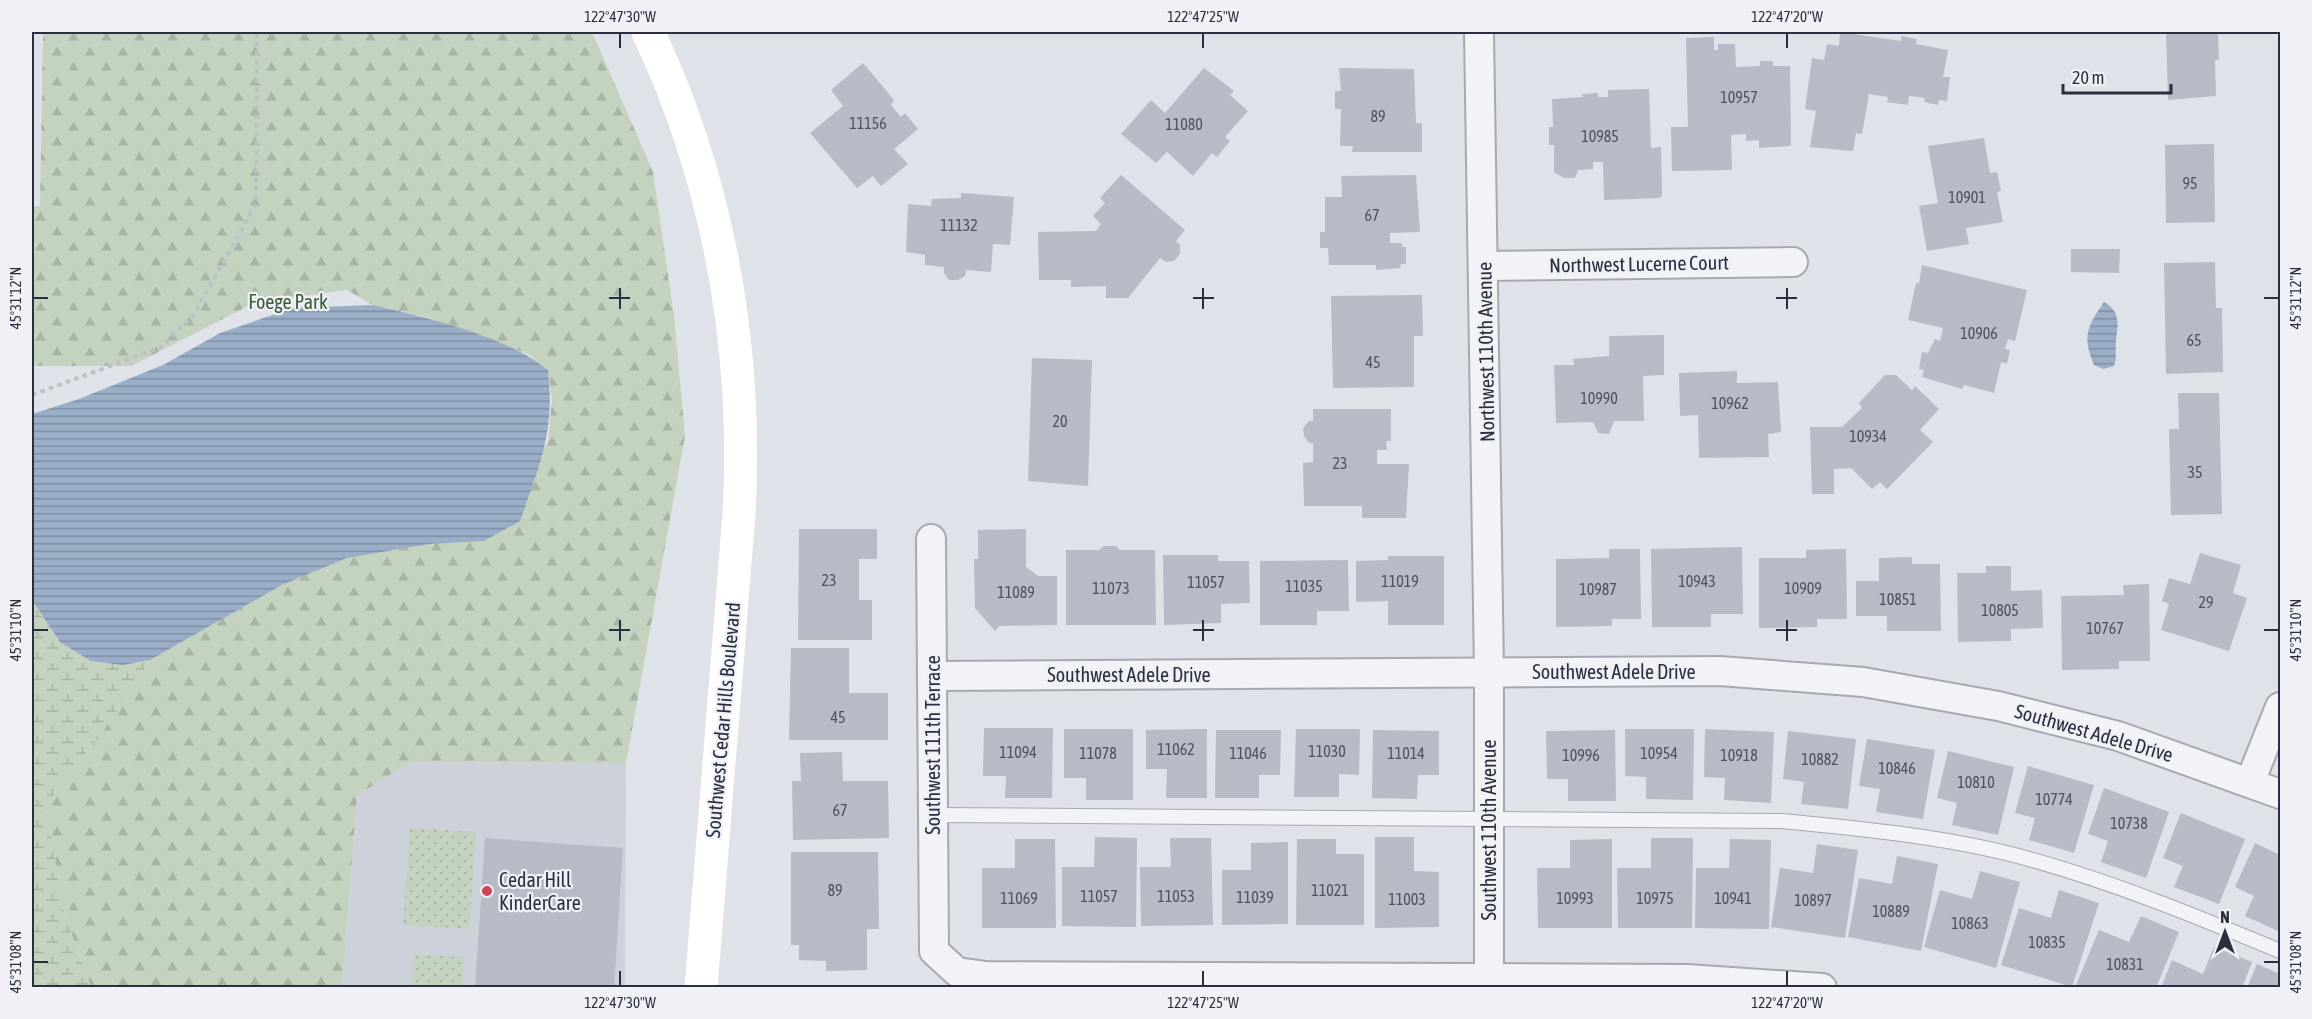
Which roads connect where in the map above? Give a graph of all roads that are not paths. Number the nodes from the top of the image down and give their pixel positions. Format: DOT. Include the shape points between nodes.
graph roads {
  1 [pos="648,32"];
  2 [pos="1479,32"];
  3 [pos="1793,262"];
  4 [pos="1485,266"];
  5 [pos="931,539"];
  6 [pos="1489,672"];
  7 [pos="932,676"];
  8 [pos="2280,707"];
  9 [pos="2250,782"];
  10 [pos="2280,794"];
  11 [pos="933,815"];
  12 [pos="1489,817"];
  13 [pos="2280,951"];
  14 [pos="1489,983"];
  15 [pos="701,987"];
  16 [pos="1821,987"];
  1 -- 15 [label="main road, Southwest Cedar Hills Boulevard" via="667,71 695,152 723,262 740,388 742,453"];
  2 -- 4 [label="street, Northwest 110th Avenue"];
  3 -- 4 [label="street, Northwest Lucerne Court"];
  4 -- 6 [label="street, Northwest 110th Avenue"];
  5 -- 7 [label="street, Southwest 111th Terrace"];
  6 -- 7 [label="street, Southwest Adele Drive"];
  6 -- 9 [label="street, Southwest Adele Drive" via="1720,671 1863,682 1998,706 2107,733"];
  6 -- 12 [label="street, Southwest 110th Avenue"];
  7 -- 11 [label="street, Southwest 111th Terrace"];
  8 -- 9 [label="street"];
  9 -- 10 [label="street, Southwest Adele Drive"];
  11 -- 12 [label="lane"];
  11 -- 14 [label="street, Southwest 111th Terrace" via="934,951 957,972 986,976"];
  12 -- 13 [label="lane" via="1782,820 1901,834 2028,858 2141,896"];
  12 -- 14 [label="street, Southwest 110th Avenue"];
  14 -- 16 [label="street" via="1687,979"];
}
